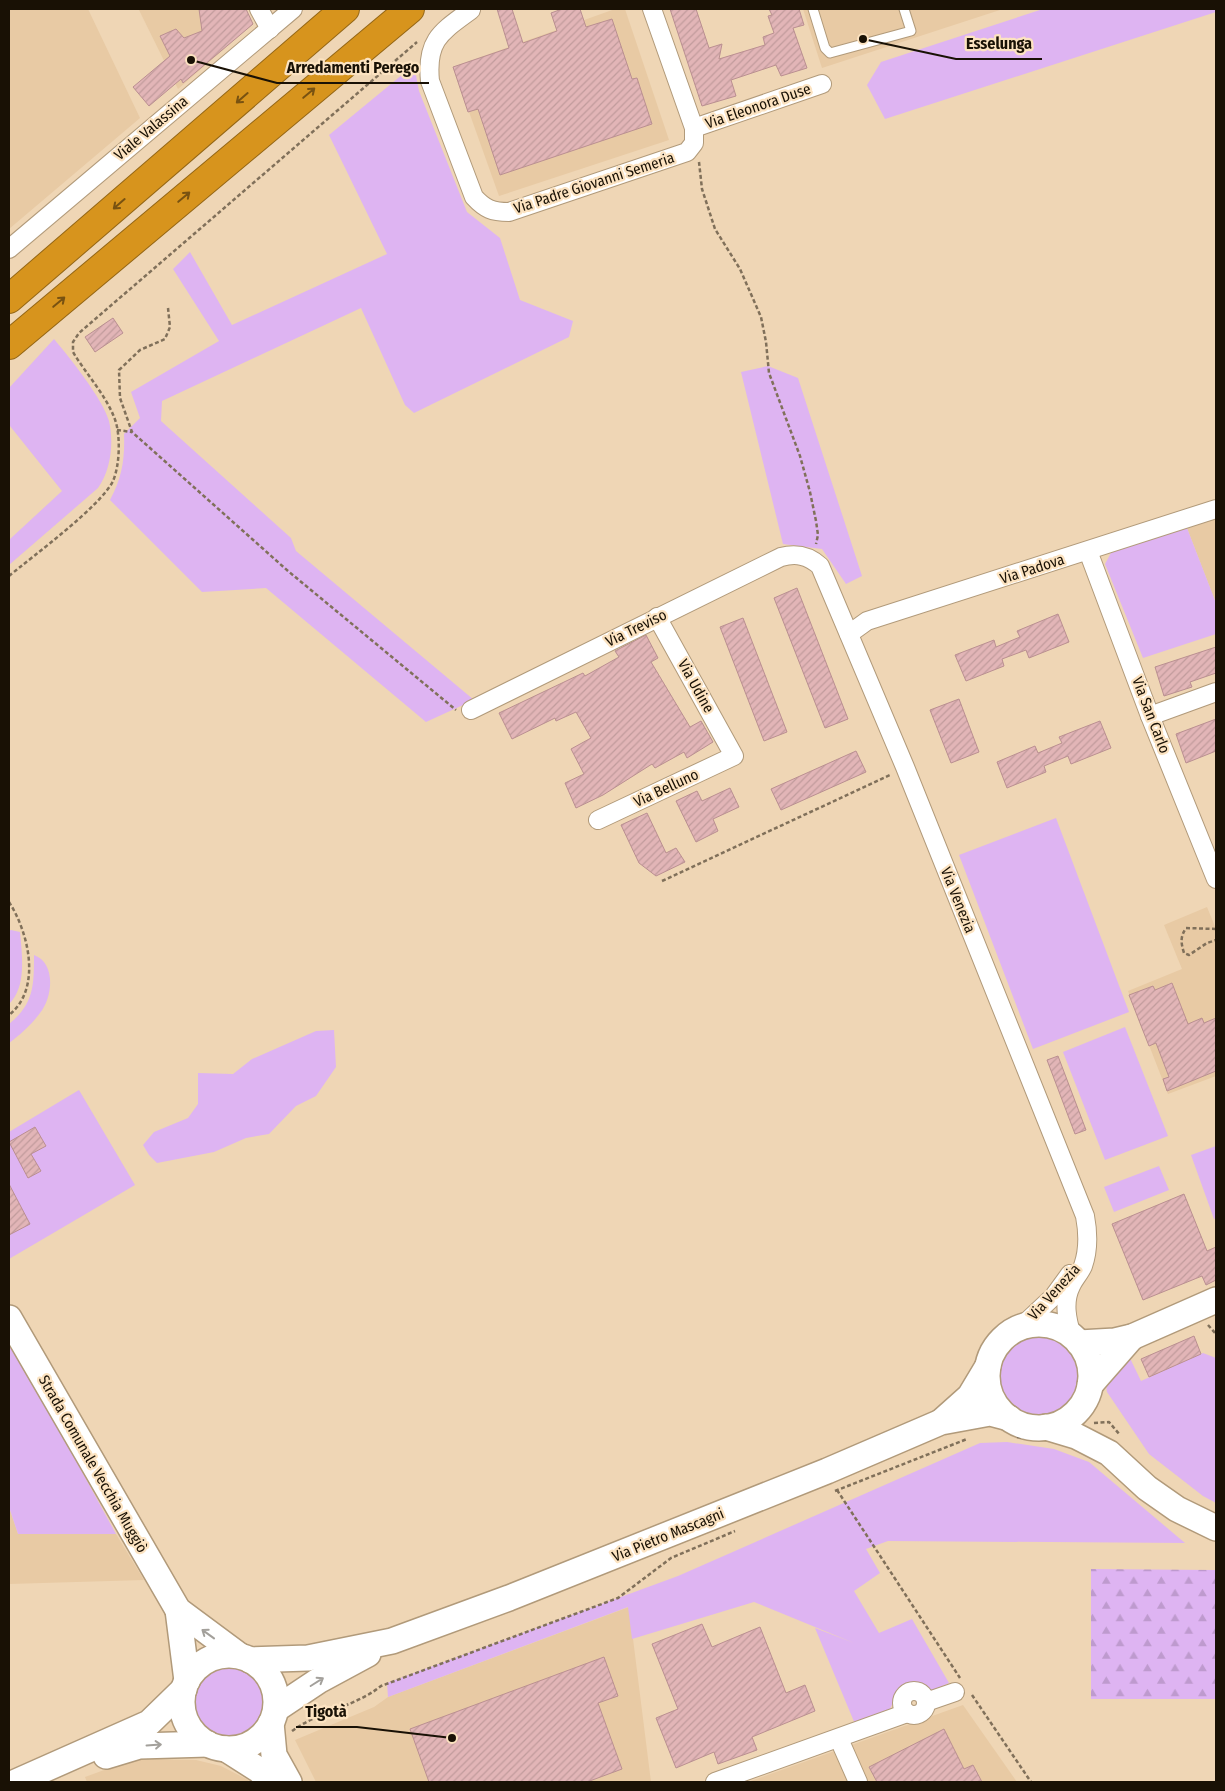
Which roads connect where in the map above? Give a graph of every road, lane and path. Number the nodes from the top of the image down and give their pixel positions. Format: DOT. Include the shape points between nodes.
graph roads {
  1 [pos="260,9"];
  2 [pos="293,9"];
  3 [pos="345,9"];
  4 [pos="410,9"];
  5 [pos="652,9"];
  6 [pos="812,9"];
  7 [pos="904,9"];
  8 [pos="471,10"];
  9 [pos="270,29"];
  10 [pos="418,41"];
  11 [pos="822,84"];
  12 [pos="694,128"];
  13 [pos="691,147"];
  14 [pos="9,249"];
  15 [pos="9,298"];
  16 [pos="168,308"];
  17 [pos="18,337"];
  18 [pos="9,367"];
  19 [pos="118,430"];
  20 [pos="132,432"];
  21 [pos="1216,509"];
  22 [pos="1088,551"];
  23 [pos="808,557"];
  24 [pos="9,576"];
  25 [pos="657,617"];
  26 [pos="849,634"];
  27 [pos="1216,692"];
  28 [pos="471,710"];
  29 [pos="1150,716"];
  30 [pos="734,756"];
  31 [pos="905,767"];
  32 [pos="598,820"];
  33 [pos="1211,851"];
  34 [pos="1216,879"];
  35 [pos="662,881"];
  36 [pos="9,902"];
  37 [pos="1216,929"];
  38 [pos="1216,940"];
  39 [pos="9,1015"];
  40 [pos="1085,1256"];
  41 [pos="1216,1300"];
  42 [pos="9,1318"];
  43 [pos="1021,1327"];
  44 [pos="1132,1337"];
  45 [pos="1076,1339"];
  46 [pos="988,1366"];
  47 [pos="1086,1394"];
  48 [pos="941,1422"];
  49 [pos="1008,1427"];
  50 [pos="1039,1433"];
  51 [pos="969,1438"];
  52 [pos="1109,1453"];
  53 [pos="831,1485"];
  54 [pos="1216,1528"];
  55 [pos="740,1529"];
  56 [pos="178,1610"];
  57 [pos="392,1641"];
  58 [pos="245,1658"];
  59 [pos="186,1685"];
  60 [pos="964,1690"];
  61 [pos="279,1724"];
  62 [pos="839,1739"];
  63 [pos="217,1747"];
  64 [pos="39,1773"];
  65 [pos="16,1782"];
  66 [pos="271,1782"];
  67 [pos="289,1782"];
  68 [pos="715,1782"];
  69 [pos="858,1782"];
  70 [pos="1031,1782"];
  1 -- 9 [label="street"];
  2 -- 9 [label="street, Viale Valassina"];
  3 -- 15 [label="highway, one-way"];
  17 -- 4 [label="highway, one-way"];
  5 -- 12 [label="street, Via Padre Giovanni Semeria"];
  6 -- 7 [label="lane" via="824,48 830,53 911,31"];
  8 -- 13 [label="street, Via Padre Giovanni Semeria" via="442,31 432,46 428,64 430,80 474,197 483,207 493,212 509,212 687,152"];
  9 -- 14 [label="street, Viale Valassina"];
  10 -- 19 [label="path" via="78,333 72,342 73,352 110,407"];
  11 -- 12 [label="street, Via Eleonora Duse"];
  12 -- 13 [label="street, Via Padre Giovanni Semeria"];
  13 -- 23 [label="path" via="699,162 702,190 715,230 740,268 761,317 769,373 800,456 816,521 818,535"];
  16 -- 20 [label="path" via="170,327 165,339 140,350 120,370 120,398"];
  17 -- 18 [label="highway"];
  19 -- 20 [label="path"];
  19 -- 24 [label="path" via="117,461 113,480 105,493"];
  20 -- 28 [label="path" via="288,571 457,710"];
  21 -- 22 [label="street, Via Padova"];
  22 -- 26 [label="street, Via Padova" via="867,621"];
  22 -- 29 [label="street, Via San Carlo"];
  23 -- 25 [label="street, Via Treviso" via="791,554 781,557"];
  23 -- 26 [label="street, Via Venezia" via="820,566"];
  25 -- 28 [label="street, Via Treviso"];
  25 -- 30 [label="street, Via Udine"];
  26 -- 31 [label="street, Via Venezia"];
  27 -- 29 [label="street"];
  29 -- 33 [label="street, Via San Carlo"];
  30 -- 32 [label="street, Via Belluno"];
  31 -- 35 [label="path"];
  31 -- 40 [label="street, Via Venezia" via="1085,1216 1089,1237"];
  33 -- 34 [label="street, Via San Carlo"];
  36 -- 39 [label="path" via="25,931 28,982 24,997"];
  37 -- 38 [label="path" via="1186,928 1181,935 1181,944 1184,952 1190,955"];
  40 -- 43 [label="street, Via Venezia" via="1054,1296"];
  40 -- 45 [label="street, Via Venezia" via="1068,1297 1068,1322"];
  41 -- 44 [label="main road"];
  42 -- 56 [label="main road, Strada Comunale Vecchia Muggiò"];
  43 -- 45 [label="main road" via="1048,1325"];
  43 -- 46 [label="main road" via="996,1347"];
  44 -- 45 [label="main road" via="1109,1342"];
  44 -- 47 [label="main road"];
  45 -- 47 [label="main road" via="1089,1363"];
  46 -- 48 [label="main road, Via Pietro Mascagni" via="970,1396"];
  46 -- 49 [label="main road" via="988,1384 993,1400"];
  47 -- 50 [label="main road" via="1071,1417"];
  47 -- 52 [label="main road" via="1090,1424"];
  48 -- 49 [label="main road, Via Pietro Mascagni" via="990,1413"];
  48 -- 53 [label="main road, Via Pietro Mascagni"];
  49 -- 50 [label="path"];
  49 -- 50 [label="main road" via="1026,1426"];
  50 -- 52 [label="main road" via="1076,1436"];
  51 -- 53 [label="path"];
  52 -- 54 [label="main road" via="1147,1488 1177,1509"];
  53 -- 57 [label="main road, Via Pietro Mascagni"];
  53 -- 60 [label="path"];
  55 -- 61 [label="path" via="671,1558 618,1598 381,1686 367,1697 292,1730"];
  58 -- 56 [label="main road, one-way"];
  56 -- 59 [label="main road"];
  57 -- 58 [label="main road, Via Pietro Mascagni" via="308,1658"];
  61 -- 57 [label="main road, Via Pietro Mascagni, one-way" via="318,1681"];
  58 -- 59 [label="main road" via="224,1655 209,1659 196,1668"];
  58 -- 61 [label="main road" via="262,1668 271,1680"];
  59 -- 63 [label="main road" via="183,1710 188,1724 191,1730"];
  59 -- 64 [label="main road" via="149,1723"];
  60 -- 62 [label="street" via="926,1702 924,1696 911,1691 902,1701 907,1713"];
  60 -- 70 [label="path"];
  61 -- 63 [label="main road" via="258,1740 237,1749"];
  61 -- 67 [label="main road" via="274,1755"];
  62 -- 68 [label="street"];
  62 -- 69 [label="street"];
  64 -- 63 [label="main road, one-way" via="80,1766 139,1746"];
  63 -- 66 [label="main road" via="259,1770"];
  64 -- 65 [label="main road"];
}
